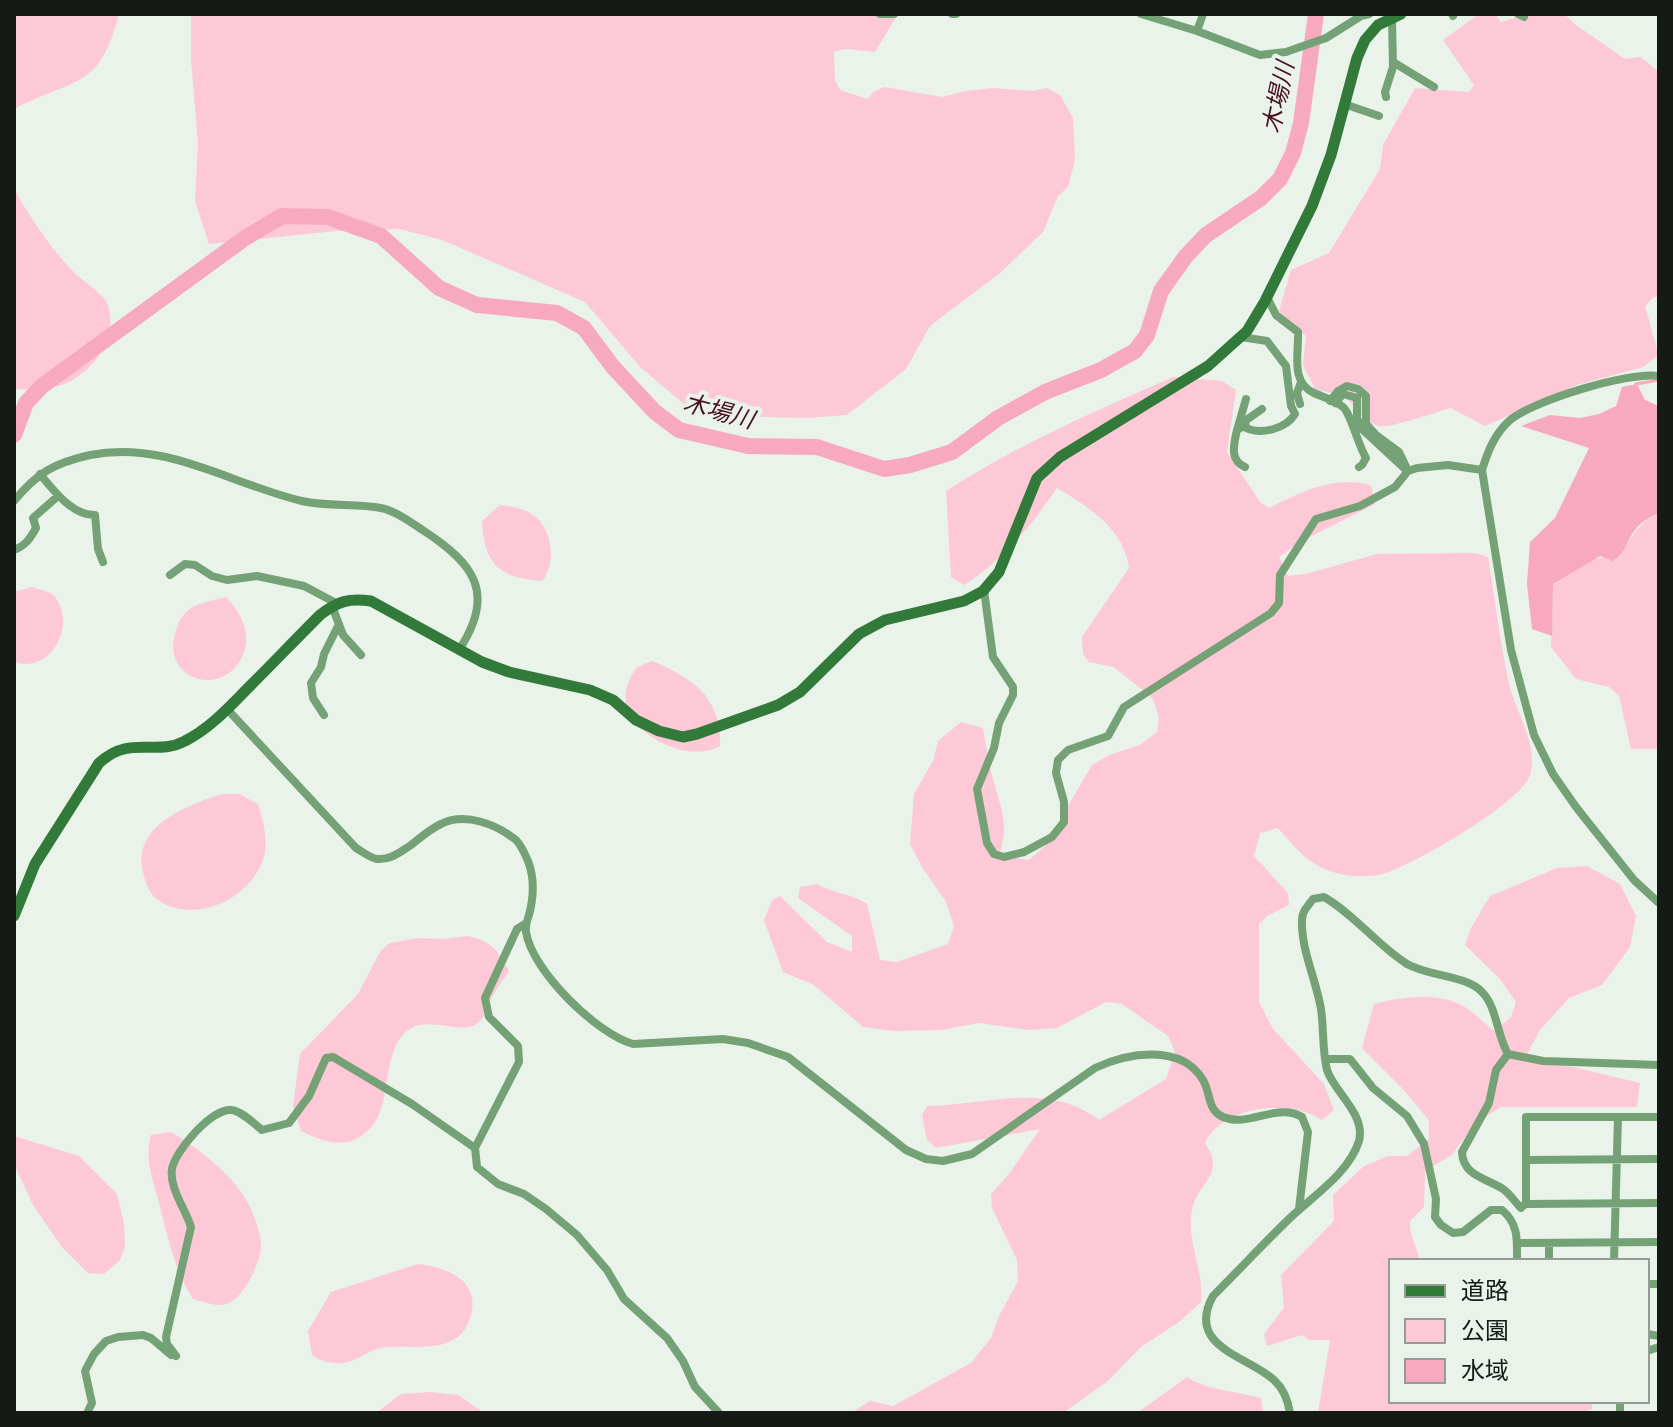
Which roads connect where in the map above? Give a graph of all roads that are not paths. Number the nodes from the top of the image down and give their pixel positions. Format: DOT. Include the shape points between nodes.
graph roads {
  1 [pos="880,14"];
  2 [pos="894,14"];
  3 [pos="1141,14"];
  4 [pos="1203,14"];
  5 [pos="1369,14"];
  6 [pos="1396,16"];
  7 [pos="1197,31"];
  8 [pos="1393,62"];
  9 [pos="1434,87"];
  10 [pos="1386,97"];
  11 [pos="1344,104"];
  12 [pos="1379,116"];
  13 [pos="1267,297"];
  14 [pos="1241,337"];
  15 [pos="1658,376"];
  16 [pos="1300,380"];
  17 [pos="1288,381"];
  18 [pos="1246,399"];
  19 [pos="1333,402"];
  20 [pos="1300,404"];
  21 [pos="1262,409"];
  22 [pos="1241,428"];
  23 [pos="1245,467"];
  24 [pos="1359,467"];
  25 [pos="1482,470"];
  26 [pos="1408,471"];
  27 [pos="40,474"];
  28 [pos="58,496"];
  29 [pos="14,501"];
  30 [pos="14,550"];
  31 [pos="103,562"];
  32 [pos="170,575"];
  33 [pos="984,590"];
  34 [pos="334,604"];
  35 [pos="339,624"];
  36 [pos="459,650"];
  37 [pos="361,655"];
  38 [pos="227,709"];
  39 [pos="324,715"];
  40 [pos="1659,903"];
  41 [pos="14,916"];
  42 [pos="525,924"];
  43 [pos="1508,1054"];
  44 [pos="1325,1059"];
  45 [pos="1659,1065"];
  46 [pos="1618,1117"];
  47 [pos="1659,1117"];
  48 [pos="475,1148"];
  49 [pos="1617,1159"];
  50 [pos="1659,1159"];
  51 [pos="1526,1160"];
  52 [pos="1616,1203"];
  53 [pos="1659,1203"];
  54 [pos="1523,1206"];
  55 [pos="1299,1209"];
  56 [pos="1511,1217"];
  57 [pos="1659,1242"];
  58 [pos="1517,1243"];
  59 [pos="1549,1243"];
  60 [pos="1615,1243"];
  61 [pos="1517,1259"];
  62 [pos="1549,1259"];
  63 [pos="1614,1259"];
  64 [pos="87,1413"];
  65 [pos="719,1413"];
  66 [pos="1290,1413"];
  1 -- 2 [label="street"];
  3 -- 7 [label="street"];
  4 -- 7 [label="street"];
  5 -- 7 [label="street" via="1326,38 1260,55"];
  6 -- 8 [label="street"];
  6 -- 11 [label="street" via="1365,40"];
  8 -- 9 [label="street"];
  8 -- 10 [label="street"];
  11 -- 12 [label="street"];
  11 -- 13 [label="street" via="1312,206"];
  13 -- 14 [label="street"];
  13 -- 16 [label="street" via="1276,315 1298,332"];
  14 -- 17 [label="street" via="1267,341 1286,366"];
  14 -- 33 [label="street" via="1208,366 1060,457 1037,478 999,572"];
  15 -- 25 [label="street" via="1637,376 1535,406 1500,430"];
  16 -- 17 [label="street"];
  16 -- 19 [label="street" via="1305,389"];
  16 -- 20 [label="street"];
  17 -- 22 [label="street" via="1292,420 1268,431"];
  18 -- 22 [label="street" via="1238,420"];
  19 -- 24 [label="street" via="1350,418 1366,458"];
  19 -- 26 [label="street" via="1347,386 1366,396 1366,424 1399,452"];
  21 -- 22 [label="street"];
  22 -- 23 [label="street" via="1234,455"];
  25 -- 26 [label="street" via="1448,465"];
  25 -- 40 [label="street" via="1511,650 1534,735 1576,807"];
  26 -- 33 [label="street" via="1395,487 1371,500 1316,519 1280,575 1279,603 1271,613 1124,707 1108,736 1068,750 1058,760 1056,773 1064,822 1052,837 1004,857 994,854 987,843 977,789 1013,695 993,657"];
  27 -- 28 [label="street"];
  27 -- 29 [label="street"];
  27 -- 36 [label="street" via="62,461 109,451 154,453 301,501 382,508 454,550 474,578 478,607"];
  28 -- 30 [label="street" via="33,518 36,528 23,547"];
  28 -- 31 [label="street" via="95,515"];
  32 -- 34 [label="street" via="185,564 195,565 227,580 257,576 304,586"];
  33 -- 36 [label="street" via="964,601 885,620 859,634 800,692 778,705 683,737 636,720 613,700 590,690 509,672"];
  34 -- 35 [label="street"];
  34 -- 36 [label="street" via="371,601"];
  34 -- 38 [label="street"];
  35 -- 37 [label="street"];
  35 -- 39 [label="street" via="311,683"];
  38 -- 41 [label="street" via="181,744 129,746 99,763 35,864"];
  38 -- 42 [label="street" via="356,848 374,859 397,855 442,823 457,820 493,826 518,841 534,876"];
  42 -- 48 [label="street" via="517,929 485,998 489,1017 518,1046 519,1062"];
  42 -- 55 [label="street" via="540,964 574,1006 609,1034 633,1044 723,1039 788,1057 906,1150 926,1159 972,1154 1117,1057 1170,1056 1204,1081 1210,1105 1221,1117 1242,1121 1285,1112 1302,1117 1308,1132"];
  43 -- 44 [label="street" via="1484,993 1469,981 1436,976 1407,963 1324,897 1313,899 1302,915 1302,937 1321,1009"];
  43 -- 45 [label="street" via="1543,1061"];
  43 -- 54 [label="street" via="1496,1070 1489,1103 1462,1161 1469,1172"];
  44 -- 55 [label="street" via="1328,1073 1350,1105 1359,1140 1328,1184"];
  44 -- 56 [label="street" via="1350,1059 1373,1088 1407,1116 1427,1152 1435,1217 1441,1225 1463,1232 1491,1210"];
  46 -- 47 [label="street"];
  46 -- 49 [label="street"];
  46 -- 51 [label="street" via="1526,1117"];
  48 -- 64 [label="street" via="333,1057 326,1058 309,1096 289,1123 262,1130 230,1110 212,1116 171,1170 191,1227 166,1337 176,1356 143,1335 106,1341 85,1371 92,1403"];
  48 -- 65 [label="street" via="477,1167 488,1178 524,1194 577,1235 624,1299 667,1338 695,1387"];
  49 -- 50 [label="street"];
  49 -- 51 [label="street"];
  49 -- 52 [label="street"];
  51 -- 54 [label="street"];
  52 -- 53 [label="street"];
  52 -- 54 [label="street"];
  52 -- 60 [label="street"];
  54 -- 56 [label="street"];
  55 -- 66 [label="street" via="1213,1296 1207,1326 1212,1340 1273,1379 1285,1393"];
  56 -- 58 [label="street"];
  57 -- 60 [label="street"];
  58 -- 59 [label="street"];
  58 -- 61 [label="street"];
  59 -- 60 [label="street"];
  59 -- 62 [label="street"];
  60 -- 63 [label="street"];
}
